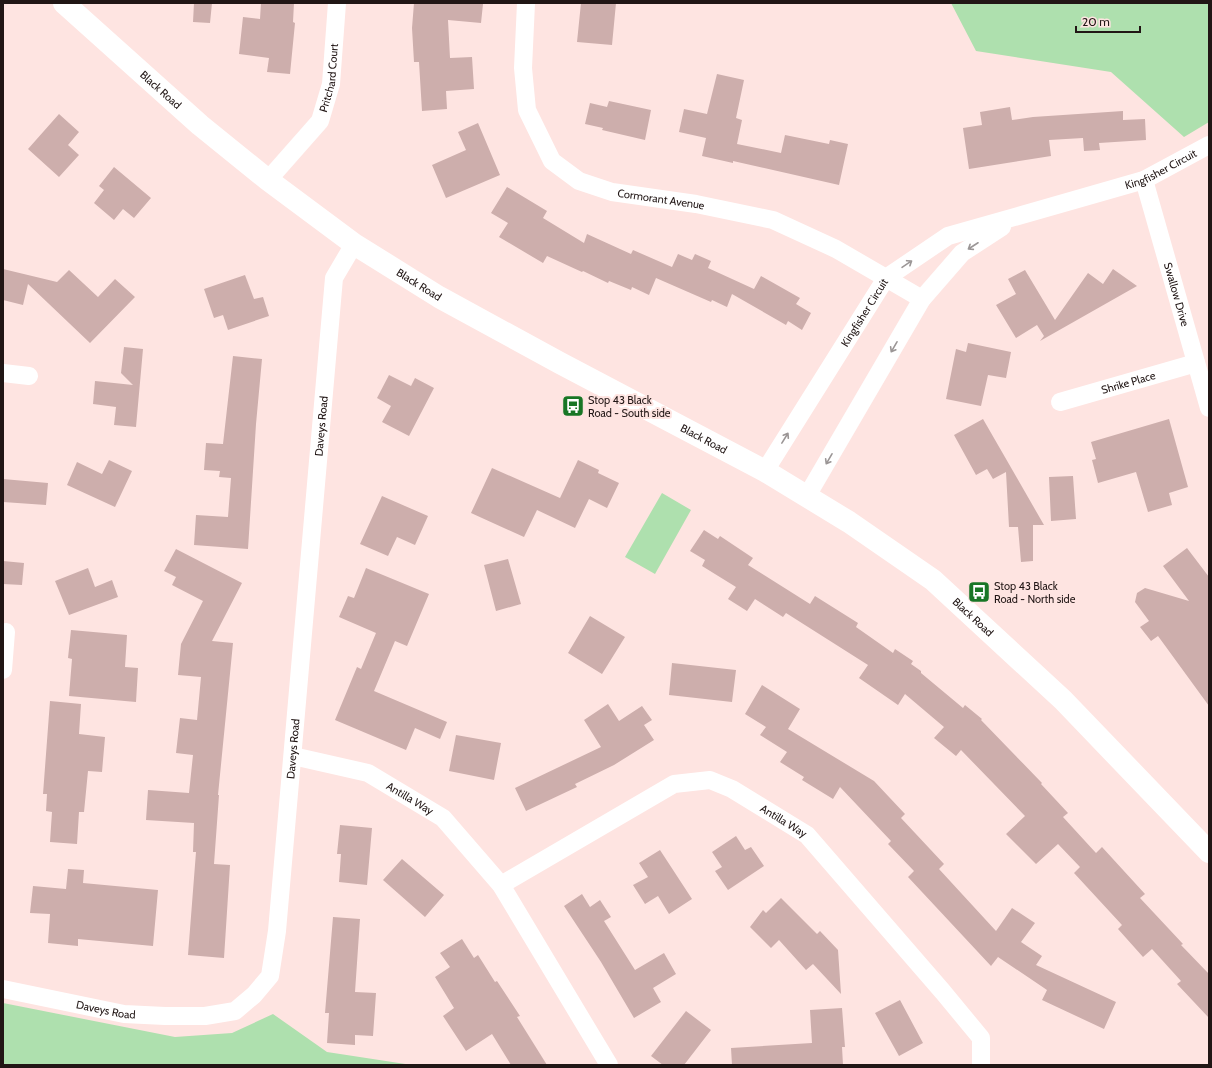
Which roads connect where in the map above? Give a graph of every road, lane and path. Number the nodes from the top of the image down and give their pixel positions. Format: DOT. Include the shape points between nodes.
graph roads {
  1 [pos="64,3"];
  2 [pos="337,3"];
  3 [pos="526,3"];
  4 [pos="1209,145"];
  5 [pos="268,180"];
  6 [pos="1144,180"];
  7 [pos="1018,216"];
  8 [pos="354,244"];
  9 [pos="886,278"];
  10 [pos="922,300"];
  11 [pos="1196,363"];
  12 [pos="3,373"];
  13 [pos="29,376"];
  14 [pos="1060,402"];
  15 [pos="1209,408"];
  16 [pos="764,471"];
  17 [pos="807,496"];
  18 [pos="6,632"];
  19 [pos="3,670"];
  20 [pos="293,756"];
  21 [pos="1209,852"];
  22 [pos="500,885"];
  23 [pos="3,989"];
  24 [pos="609,1065"];
  25 [pos="981,1065"];
  1 -- 5 [label="main road, Black Road" via="200,125"];
  2 -- 5 [label="street, Pritchard Court" via="331,84 320,121"];
  3 -- 9 [label="street, Cormorant Avenue" via="523,68 527,110 552,161 579,181 612,192 696,204 773,220 836,249"];
  4 -- 6 [label="street, Kingfisher Circuit"];
  5 -- 8 [label="main road, Black Road"];
  6 -- 7 [label="street, Kingfisher Circuit"];
  6 -- 11 [label="street, Swallow Drive"];
  9 -- 7 [label="street, Kingfisher Circuit, one-way" via="948,236"];
  7 -- 10 [label="street, Kingfisher Circuit, one-way" via="962,253"];
  8 -- 16 [label="main road, Black Road" via="440,297 560,364"];
  8 -- 20 [label="street, Daveys Road" via="334,278"];
  9 -- 10 [label="street, Cormorant Avenue"];
  16 -- 9 [label="street, Kingfisher Circuit, one-way"];
  10 -- 17 [label="street, Kingfisher Circuit, one-way"];
  11 -- 14 [label="street, Shrike Place"];
  11 -- 15 [label="street, Swallow Drive"];
  12 -- 13 [label="street"];
  16 -- 17 [label="main road, Black Road"];
  17 -- 21 [label="main road, Black Road" via="933,580 1063,700"];
  18 -- 19 [label="street"];
  20 -- 22 [label="street, Antilla Way" via="368,773 443,818"];
  20 -- 23 [label="street, Daveys Road" via="277,931 270,976 254,995 235,1011 205,1016 124,1014"];
  22 -- 24 [label="street, Antilla Way"];
  22 -- 25 [label="street, Antilla Way" via="674,784 710,780 732,789 807,835 981,1038"];
}
